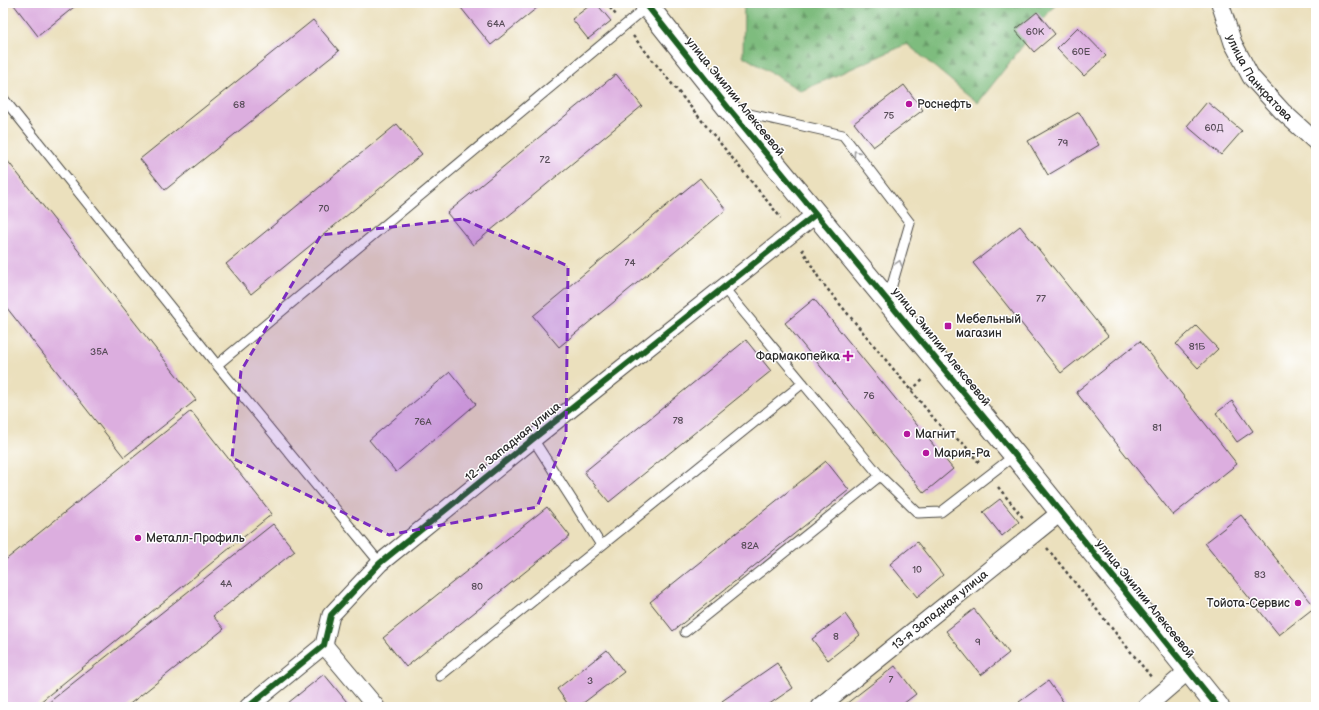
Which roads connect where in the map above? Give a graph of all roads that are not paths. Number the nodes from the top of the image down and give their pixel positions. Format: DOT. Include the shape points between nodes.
graph roads {
  1 [pos="1220,3"];
  2 [pos="647,5"];
  3 [pos="3,98"];
  4 [pos="730,110"];
  5 [pos="1316,142"];
  6 [pos="816,214"];
  7 [pos="724,287"];
  8 [pos="888,300"];
  9 [pos="217,365"];
  10 [pos="803,383"];
  11 [pos="533,439"];
  12 [pos="1015,455"];
  13 [pos="880,476"];
  14 [pos="1061,512"];
  15 [pos="601,545"];
  16 [pos="380,563"];
  17 [pos="684,632"];
  18 [pos="324,645"];
  19 [pos="1188,670"];
  20 [pos="440,676"];
  21 [pos="248,707"];
  22 [pos="376,707"];
  23 [pos="819,707"];
  24 [pos="1146,707"];
  25 [pos="1218,707"];
  1 -- 5 [label="street, улица Панкратова" via="1233,43 1251,77 1282,111"];
  2 -- 4 [label="street, улица Эмилии Алексеевой"];
  2 -- 9 [label="lane"];
  3 -- 9 [label="lane"];
  4 -- 6 [label="street, улица Эмилии Алексеевой"];
  8 -- 4 [label="lane, one-way" via="910,223 843,135"];
  6 -- 7 [label="street, 12-я Западная улица"];
  6 -- 8 [label="street, улица Эмилии Алексеевой"];
  7 -- 10 [label="lane"];
  7 -- 11 [label="street, 12-я Западная улица"];
  8 -- 12 [label="street, улица Эмилии Алексеевой"];
  9 -- 16 [label="lane"];
  10 -- 13 [label="lane"];
  10 -- 15 [label="lane"];
  11 -- 15 [label="lane"];
  11 -- 16 [label="street, 12-я Западная улица"];
  12 -- 13 [label="lane" via="941,512 918,513"];
  12 -- 14 [label="street, улица Эмилии Алексеевой"];
  13 -- 17 [label="lane"];
  14 -- 19 [label="street, улица Эмилии Алексеевой"];
  14 -- 23 [label="street, 13-я Западная улица"];
  15 -- 20 [label="lane"];
  16 -- 18 [label="street, 12-я Западная улица" via="331,615"];
  18 -- 21 [label="street"];
  18 -- 22 [label="street"];
  19 -- 24 [label="street"];
  19 -- 25 [label="street, улица Эмилии Алексеевой"];
}
